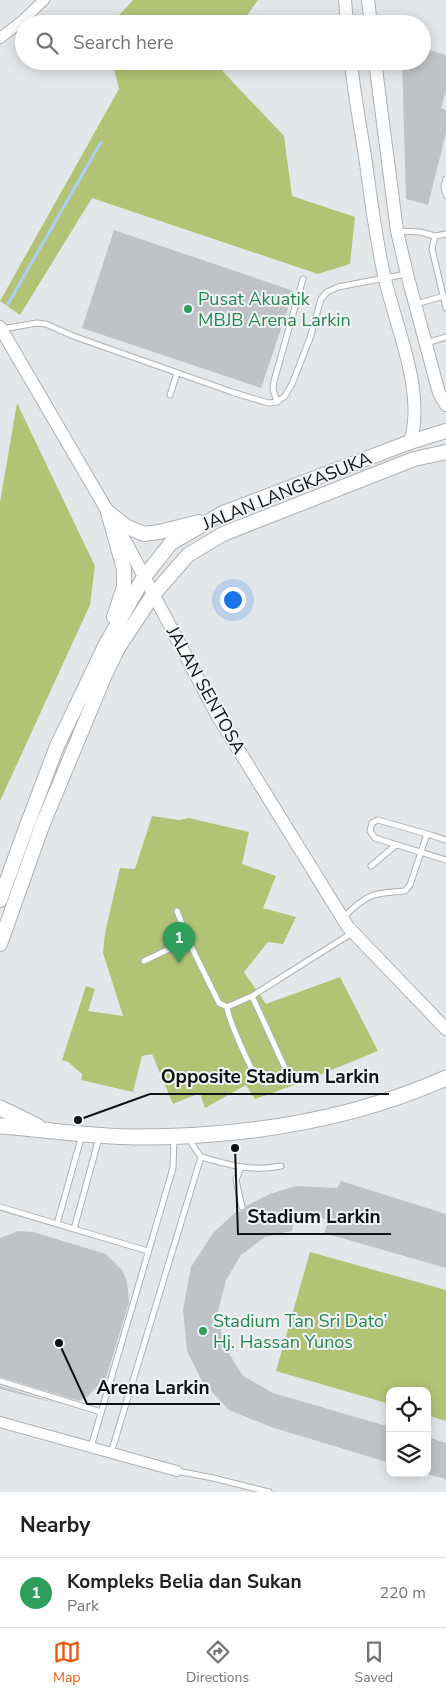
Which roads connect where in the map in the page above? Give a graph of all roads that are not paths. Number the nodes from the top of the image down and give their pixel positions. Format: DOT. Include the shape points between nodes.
graph roads {
  1 [pos="44,0"];
  2 [pos="345,0"];
  3 [pos="368,0"];
  4 [pos="28,15"];
  5 [pos="346,15"];
  6 [pos="370,15"];
  7 [pos="15,26"];
  8 [pos="0,38"];
  9 [pos="352,70"];
  10 [pos="376,70"];
  11 [pos="446,178"];
  12 [pos="446,195"];
  13 [pos="398,230"];
  14 [pos="446,234"];
  15 [pos="435,236"];
  16 [pos="407,274"];
  17 [pos="303,279"];
  18 [pos="385,279"];
  19 [pos="445,296"];
  20 [pos="416,304"];
  21 [pos="446,308"];
  22 [pos="1,328"];
  23 [pos="446,337"];
  24 [pos="427,343"];
  25 [pos="177,372"];
  26 [pos="170,395"];
  27 [pos="277,402"];
  28 [pos="446,404"];
  29 [pos="446,431"];
  30 [pos="410,442"];
  31 [pos="446,452"];
  32 [pos="108,512"];
  33 [pos="211,519"];
  34 [pos="144,577"];
  35 [pos="154,595"];
  36 [pos="105,646"];
  37 [pos="427,834"];
  38 [pos="446,840"];
  39 [pos="396,845"];
  40 [pos="421,853"];
  41 [pos="446,860"];
  42 [pos="371,866"];
  43 [pos="0,900"];
  44 [pos="176,911"];
  45 [pos="343,918"];
  46 [pos="353,932"];
  47 [pos="188,940"];
  48 [pos="0,944"];
  49 [pos="144,961"];
  50 [pos="252,996"];
  51 [pos="228,1007"];
  52 [pos="446,1029"];
  53 [pos="446,1078"];
  54 [pos="0,1108"];
  55 [pos="0,1118"];
  56 [pos="0,1126"];
  57 [pos="35,1128"];
  58 [pos="0,1131"];
  59 [pos="82,1134"];
  60 [pos="192,1134"];
  61 [pos="100,1135"];
  62 [pos="174,1136"];
  63 [pos="201,1157"];
  64 [pos="281,1166"];
  65 [pos="241,1167"];
  66 [pos="0,1207"];
  67 [pos="242,1207"];
  68 [pos="57,1224"];
  69 [pos="74,1229"];
  70 [pos="148,1251"];
  71 [pos="0,1381"];
  72 [pos="101,1412"];
  73 [pos="0,1422"];
  74 [pos="91,1447"];
  75 [pos="111,1453"];
  76 [pos="177,1471"];
  77 [pos="269,1492"];
  1 -- 4 [label="street"];
  2 -- 5 [label="street"];
  3 -- 6 [label="street"];
  7 -- 8 [label="street"];
  9 -- 18 [label="street"];
  10 -- 13 [label="street"];
  11 -- 12 [label="lane"];
  13 -- 15 [label="lane"];
  13 -- 16 [label="street"];
  14 -- 15 [label="lane"];
  15 -- 19 [label="lane" via="432,249"];
  16 -- 18 [label="lane"];
  16 -- 20 [label="street"];
  17 -- 27 [label="lane" via="274,381"];
  18 -- 27 [label="lane" via="327,292 321,299 292,384"];
  18 -- 30 [label="street" via="415,402"];
  19 -- 20 [label="lane"];
  19 -- 21 [label="lane"];
  20 -- 24 [label="street"];
  22 -- 25 [label="lane" via="46,324"];
  22 -- 32 [label="street, JALAN SENTOSA"];
  23 -- 24 [label="lane"];
  24 -- 28 [label="street" via="439,393"];
  25 -- 26 [label="lane"];
  25 -- 27 [label="lane" via="268,403"];
  29 -- 30 [label="main road, JALAN LANGKASUKA"];
  30 -- 33 [label="main road, JALAN LANGKASUKA"];
  31 -- 35 [label="main road" via="414,459 223,534 188,555"];
  32 -- 33 [label="main road" via="127,527 144,534"];
  32 -- 34 [label="street, JALAN SENTOSA"];
  32 -- 36 [label="main road" via="124,569 124,587"];
  33 -- 34 [label="main road, JALAN LANGKASUKA" via="171,543"];
  34 -- 35 [label="street, JALAN SENTOSA"];
  34 -- 36 [label="main road, JALAN LANGKASUKA"];
  35 -- 45 [label="street, JALAN SENTOSA" via="217,714"];
  35 -- 48 [label="main road" via="118,648 104,676 42,826"];
  36 -- 43 [label="main road" via="58,746"];
  37 -- 38 [label="lane"];
  37 -- 39 [label="lane" via="381,820 372,823 372,837"];
  37 -- 40 [label="lane"];
  39 -- 40 [label="lane"];
  39 -- 42 [label="lane"];
  40 -- 41 [label="lane"];
  40 -- 45 [label="lane" via="405,891 379,893 359,901"];
  44 -- 47 [label="lane"];
  45 -- 46 [label="street, JALAN SENTOSA"];
  46 -- 50 [label="lane"];
  46 -- 52 [label="street, JALAN SENTOSA"];
  47 -- 49 [label="lane"];
  47 -- 51 [label="lane" via="219,1003"];
  50 -- 51 [label="lane"];
  50 -- 51 [label="lane" via="285,1068 284,1074 266,1084 258,1080 238,1040"];
  53 -- 60 [label="main road" via="382,1103 314,1120 269,1129"];
  54 -- 57 [label="main road"];
  55 -- 57 [label="main road"];
  56 -- 57 [label="main road"];
  57 -- 58 [label="main road"];
  57 -- 59 [label="main road"];
  59 -- 61 [label="main road"];
  59 -- 68 [label="lane"];
  60 -- 62 [label="main road"];
  60 -- 63 [label="lane" via="192,1144"];
  61 -- 62 [label="main road"];
  61 -- 69 [label="lane"];
  62 -- 70 [label="lane" via="173,1168"];
  63 -- 65 [label="lane"];
  63 -- 75 [label="lane"];
  64 -- 65 [label="lane" via="263,1170"];
  65 -- 67 [label="lane" via="236,1180"];
  66 -- 68 [label="lane"];
  68 -- 69 [label="lane"];
  69 -- 70 [label="lane"];
  70 -- 72 [label="lane"];
  71 -- 72 [label="lane"];
  72 -- 74 [label="lane"];
  73 -- 74 [label="street"];
  74 -- 75 [label="street"];
  75 -- 76 [label="street"];
  76 -- 77 [label="lane"];
}
